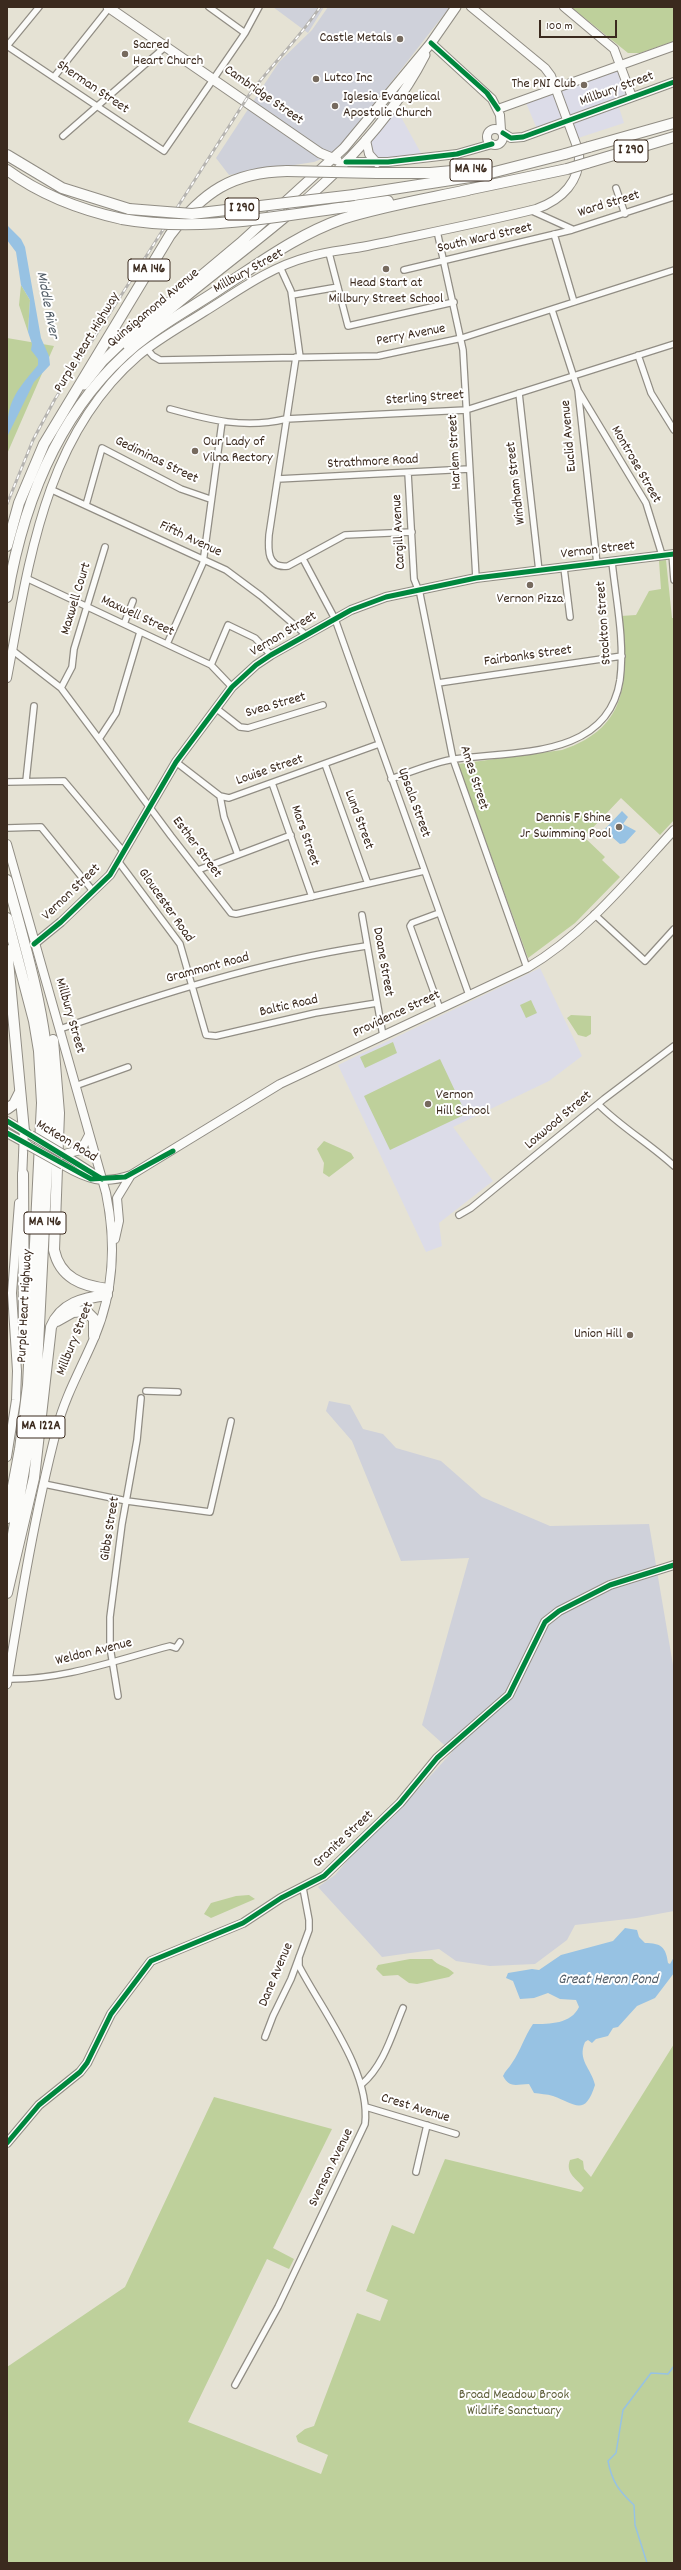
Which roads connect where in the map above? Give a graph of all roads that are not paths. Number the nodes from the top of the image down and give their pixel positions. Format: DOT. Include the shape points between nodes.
graph roads {
  1 [pos="39,7"];
  2 [pos="209,7"];
  3 [pos="259,7"];
  4 [pos="456,7"];
  5 [pos="471,7"];
  6 [pos="564,7"];
  7 [pos="108,8"];
  8 [pos="245,33"];
  9 [pos="431,43"];
  10 [pos="7,46"];
  11 [pos="165,46"];
  12 [pos="674,46"];
  13 [pos="621,65"];
  14 [pos="54,77"];
  15 [pos="214,78"];
  16 [pos="674,82"];
  17 [pos="556,88"];
  18 [pos="632,97"];
  19 [pos="100,107"];
  20 [pos="498,109"];
  21 [pos="568,120"];
  22 [pos="674,123"];
  23 [pos="502,132"];
  24 [pos="489,133"];
  25 [pos="63,136"];
  26 [pos="674,137"];
  27 [pos="366,140"];
  28 [pos="492,144"];
  29 [pos="472,150"];
  30 [pos="565,154"];
  31 [pos="7,155"];
  32 [pos="333,159"];
  33 [pos="346,162"];
  34 [pos="377,168"];
  35 [pos="7,170"];
  36 [pos="616,188"];
  37 [pos="468,190"];
  38 [pos="674,197"];
  39 [pos="530,210"];
  40 [pos="624,214"];
  41 [pos="572,230"];
  42 [pos="437,231"];
  43 [pos="554,234"];
  44 [pos="329,253"];
  45 [pos="444,261"];
  46 [pos="280,267"];
  47 [pos="404,270"];
  48 [pos="674,270"];
  49 [pos="338,287"];
  50 [pos="292,295"];
  51 [pos="454,302"];
  52 [pos="574,302"];
  53 [pos="552,310"];
  54 [pos="462,338"];
  55 [pos="674,344"];
  56 [pos="147,349"];
  57 [pos="638,355"];
  58 [pos="298,357"];
  59 [pos="107,372"];
  60 [pos="574,375"];
  61 [pos="578,390"];
  62 [pos="519,393"];
  63 [pos="170,409"];
  64 [pos="466,410"];
  65 [pos="286,419"];
  66 [pos="222,422"];
  67 [pos="55,425"];
  68 [pos="674,430"];
  69 [pos="469,469"];
  70 [pos="408,473"];
  71 [pos="278,479"];
  72 [pos="50,488"];
  73 [pos="210,499"];
  74 [pos="86,505"];
  75 [pos="412,532"];
  76 [pos="7,546"];
  77 [pos="105,547"];
  78 [pos="673,554"];
  79 [pos="662,555"];
  80 [pos="202,558"];
  81 [pos="303,559"];
  82 [pos="612,562"];
  83 [pos="597,564"];
  84 [pos="564,568"];
  85 [pos="539,571"];
  86 [pos="26,578"];
  87 [pos="476,578"];
  88 [pos="674,580"];
  89 [pos="418,590"];
  90 [pos="7,597"];
  91 [pos="133,601"];
  92 [pos="88,608"];
  93 [pos="570,617"];
  94 [pos="335,619"];
  95 [pos="124,624"];
  96 [pos="140,632"];
  97 [pos="306,635"];
  98 [pos="166,644"];
  99 [pos="12,650"];
  100 [pos="271,655"];
  101 [pos="622,656"];
  102 [pos="211,665"];
  103 [pos="7,678"];
  104 [pos="438,683"];
  105 [pos="232,687"];
  106 [pos="61,688"];
  107 [pos="323,705"];
  108 [pos="34,706"];
  109 [pos="217,709"];
  110 [pos="99,739"];
  111 [pos="379,744"];
  112 [pos="453,759"];
  113 [pos="176,762"];
  114 [pos="325,764"];
  115 [pos="391,779"];
  116 [pos="26,781"];
  117 [pos="7,782"];
  118 [pos="272,783"];
  119 [pos="220,796"];
  120 [pos="149,806"];
  121 [pos="7,828"];
  122 [pos="674,830"];
  123 [pos="291,835"];
  124 [pos="7,844"];
  125 [pos="123,850"];
  126 [pos="238,854"];
  127 [pos="118,861"];
  128 [pos="198,870"];
  129 [pos="424,871"];
  130 [pos="7,880"];
  131 [pos="368,884"];
  132 [pos="93,891"];
  133 [pos="312,897"];
  134 [pos="439,913"];
  135 [pos="594,914"];
  136 [pos="362,915"];
  137 [pos="7,918"];
  138 [pos="674,929"];
  139 [pos="23,939"];
  140 [pos="34,944"];
  141 [pos="366,946"];
  142 [pos="7,950"];
  143 [pos="527,968"];
  144 [pos="192,984"];
  145 [pos="469,995"];
  146 [pos="377,1003"];
  147 [pos="440,1009"];
  148 [pos="60,1029"];
  149 [pos="207,1035"];
  150 [pos="383,1036"];
  151 [pos="674,1046"];
  152 [pos="128,1067"];
  153 [pos="75,1086"];
  154 [pos="21,1090"];
  155 [pos="598,1104"];
  156 [pos="7,1109"];
  157 [pos="7,1121"];
  158 [pos="7,1133"];
  159 [pos="27,1133"];
  160 [pos="89,1135"];
  161 [pos="27,1144"];
  162 [pos="63,1154"];
  163 [pos="674,1166"];
  164 [pos="23,1174"];
  165 [pos="132,1175"];
  166 [pos="102,1179"];
  167 [pos="459,1215"];
  168 [pos="113,1245"];
  169 [pos="108,1292"];
  170 [pos="51,1327"];
  171 [pos="94,1336"];
  172 [pos="146,1391"];
  173 [pos="178,1392"];
  174 [pos="141,1398"];
  175 [pos="24,1421"];
  176 [pos="231,1421"];
  177 [pos="7,1457"];
  178 [pos="44,1484"];
  179 [pos="127,1501"];
  180 [pos="7,1518"];
  181 [pos="674,1565"];
  182 [pos="7,1569"];
  183 [pos="7,1593"];
  184 [pos="180,1642"];
  185 [pos="112,1663"];
  186 [pos="7,1681"];
  187 [pos="118,1696"];
  188 [pos="303,1888"];
  189 [pos="299,1957"];
  190 [pos="403,2008"];
  191 [pos="265,2037"];
  192 [pos="362,2084"];
  193 [pos="366,2107"];
  194 [pos="427,2125"];
  195 [pos="456,2134"];
  196 [pos="7,2143"];
  197 [pos="416,2172"];
  198 [pos="235,2384"];
  1 -- 10 [label="street"];
  2 -- 8 [label="street"];
  3 -- 8 [label="street"];
  4 -- 9 [label="main road, Quinsigamond Avenue"];
  5 -- 17 [label="main road" via="545,68"];
  6 -- 13 [label="main road" via="614,49"];
  7 -- 11 [label="main road, Cambridge Street"];
  7 -- 14 [label="street"];
  8 -- 15 [label="street"];
  9 -- 20 [label="main road" via="487,93"];
  9 -- 27 [label="main road, Quinsigamond Avenue" via="409,83"];
  9 -- 32 [label="main road, Quinsigamond Avenue" via="364,126"];
  10 -- 14 [label="street, Sherman Street"];
  11 -- 15 [label="main road, Cambridge Street"];
  11 -- 19 [label="street"];
  12 -- 13 [label="main road"];
  13 -- 17 [label="main road"];
  13 -- 18 [label="main road"];
  14 -- 19 [label="street, Sherman Street"];
  15 -- 19 [label="street, Sherman Street" via="164,151"];
  15 -- 32 [label="main road, Cambridge Street"];
  16 -- 18 [label="main road, Millbury Street"];
  17 -- 20 [label="main road"];
  17 -- 21 [label="main road"];
  18 -- 21 [label="main road, Millbury Street"];
  19 -- 25 [label="street"];
  20 -- 23 [label="main road"];
  20 -- 24 [label="main road"];
  21 -- 23 [label="main road" via="518,139"];
  21 -- 39 [label="main road, Millbury Street" via="579,152 575,177 568,189 557,199"];
  22 -- 30 [label="highway, I 290, bridge"];
  23 -- 24 [label="main road"];
  23 -- 28 [label="main road" via="501,143"];
  24 -- 28 [label="main road"];
  24 -- 29 [label="main road"];
  26 -- 37 [label="highway, I 290, bridge" via="567,169"];
  27 -- 33 [label="main road, Quinsigamond Avenue"];
  27 -- 34 [label="main road" via="369,154"];
  28 -- 29 [label="main road"];
  29 -- 34 [label="main road"];
  30 -- 31 [label="highway, I 290, bridge" via="483,175 354,195 192,214 110,205 62,188"];
  30 -- 34 [label="highway, Purple Heart Highway / MA 146" via="475,170 430,173"];
  32 -- 33 [label="main road, Cambridge Street"];
  32 -- 67 [label="main road, Quinsigamond Avenue" via="240,243 117,347 86,381"];
  33 -- 34 [label="main road"];
  33 -- 59 [label="main road, Quinsigamond Avenue" via="274,227 140,335 114,360"];
  34 -- 67 [label="highway, Purple Heart Highway / MA 146, bridge" via="270,171 239,178 217,188 194,205 170,235"];
  35 -- 37 [label="highway, I 290, bridge" via="63,201 89,211 122,219 168,225 208,225"];
  36 -- 40 [label="street"];
  37 -- 59 [label="highway, Purple Heart Highway / MA 146" via="321,227 276,252 155,331"];
  38 -- 40 [label="street, Ward Street"];
  39 -- 41 [label="street, Ward Street"];
  39 -- 42 [label="main road, Millbury Street"];
  40 -- 41 [label="street, Ward Street"];
  41 -- 43 [label="street, South Ward Street"];
  42 -- 44 [label="main road, Millbury Street"];
  42 -- 45 [label="street, Harlem Street"];
  43 -- 45 [label="street, South Ward Street"];
  43 -- 52 [label="street"];
  44 -- 46 [label="main road, Millbury Street"];
  44 -- 49 [label="street"];
  45 -- 47 [label="street, South Ward Street"];
  45 -- 51 [label="street, Harlem Street"];
  46 -- 50 [label="street"];
  46 -- 56 [label="main road, Millbury Street"];
  48 -- 52 [label="street, Perry Avenue"];
  49 -- 50 [label="street"];
  49 -- 51 [label="street" via="348,326"];
  50 -- 58 [label="street"];
  51 -- 54 [label="street, Harlem Street"];
  52 -- 53 [label="street, Perry Avenue"];
  53 -- 54 [label="street, Perry Avenue"];
  53 -- 60 [label="street, Euclid Avenue"];
  54 -- 58 [label="street, Perry Avenue" via="378,356"];
  54 -- 64 [label="street, Harlem Street"];
  55 -- 57 [label="street, Sterling Street"];
  56 -- 58 [label="street, Perry Avenue" via="160,360"];
  56 -- 72 [label="main road, Millbury Street" via="119,375 94,405 73,440"];
  57 -- 60 [label="street, Sterling Street"];
  57 -- 68 [label="street" via="651,393"];
  58 -- 65 [label="street"];
  59 -- 90 [label="highway, Purple Heart Highway / MA 146" via="70,420 41,477 20,541"];
  60 -- 61 [label="street, Euclid Avenue"];
  60 -- 62 [label="street, Sterling Street"];
  61 -- 79 [label="street, Montrose Street" via="646,503"];
  61 -- 83 [label="street, Euclid Avenue"];
  62 -- 64 [label="street, Sterling Street"];
  62 -- 85 [label="street, Windham Street"];
  63 -- 66 [label="street, Sterling Street"];
  64 -- 65 [label="street, Sterling Street"];
  64 -- 69 [label="street, Harlem Street"];
  65 -- 66 [label="street, Sterling Street" via="265,424"];
  65 -- 71 [label="street"];
  66 -- 73 [label="street"];
  67 -- 76 [label="highway, Purple Heart Highway / MA 146" via="28,479"];
  69 -- 70 [label="street, Strathmore Road"];
  69 -- 87 [label="street, Harlem Street"];
  70 -- 71 [label="street, Strathmore Road"];
  70 -- 75 [label="street, Cargill Avenue"];
  71 -- 81 [label="street" via="269,535 269,558 282,567"];
  72 -- 74 [label="street, Fifth Avenue"];
  72 -- 86 [label="main road, Millbury Street" via="36,532"];
  73 -- 74 [label="street, Gediminas Street" via="174,485 102,448"];
  73 -- 80 [label="street"];
  74 -- 80 [label="street, Fifth Avenue"];
  75 -- 81 [label="street" via="351,534"];
  75 -- 89 [label="street, Cargill Avenue" via="414,579"];
  77 -- 92 [label="street, Maxwell Court"];
  78 -- 79 [label="main road, Vernon Street"];
  78 -- 88 [label="street"];
  79 -- 82 [label="main road, Vernon Street"];
  80 -- 97 [label="street, Fifth Avenue" via="239,579"];
  80 -- 98 [label="street" via="201,570"];
  81 -- 94 [label="street, Upsala Street"];
  82 -- 83 [label="main road, Vernon Street"];
  82 -- 101 [label="street, Stockton Street"];
  83 -- 84 [label="main road, Vernon Street"];
  84 -- 85 [label="main road, Vernon Street"];
  84 -- 93 [label="street"];
  85 -- 87 [label="main road, Vernon Street"];
  86 -- 92 [label="street, Maxwell Street"];
  86 -- 99 [label="main road, Millbury Street"];
  87 -- 89 [label="main road, Vernon Street"];
  89 -- 94 [label="main road, Vernon Street" via="367,603"];
  89 -- 104 [label="street, Ames Street"];
  91 -- 95 [label="street"];
  92 -- 95 [label="street, Maxwell Street"];
  92 -- 106 [label="street, Maxwell Court" via="72,659 72,667"];
  94 -- 97 [label="main road, Vernon Street"];
  94 -- 111 [label="street, Upsala Street"];
  95 -- 96 [label="street, Maxwell Street"];
  96 -- 98 [label="street, Maxwell Street"];
  96 -- 110 [label="street" via="116,713"];
  97 -- 100 [label="main road, Vernon Street"];
  98 -- 102 [label="street, Maxwell Street"];
  99 -- 103 [label="main road, Millbury Street"];
  99 -- 106 [label="street, Esther Street"];
  100 -- 102 [label="street" via="255,638 228,625"];
  100 -- 105 [label="main road, Vernon Street"];
  101 -- 104 [label="street, Fairbanks Street"];
  101 -- 112 [label="street, Stockton Street" via="620,681 612,704 603,718 584,735 556,747"];
  102 -- 105 [label="street, Maxwell Street"];
  104 -- 112 [label="street, Ames Street"];
  105 -- 109 [label="main road, Vernon Street"];
  106 -- 110 [label="street, Esther Street"];
  107 -- 109 [label="street, Svea Street" via="248,728 240,727"];
  108 -- 116 [label="street"];
  109 -- 113 [label="main road, Vernon Street"];
  110 -- 120 [label="street, Esther Street"];
  111 -- 114 [label="street, Louise Street"];
  111 -- 115 [label="street, Upsala Street"];
  112 -- 115 [label="street, Stockton Street"];
  112 -- 143 [label="street, Ames Street"];
  113 -- 119 [label="street, Louise Street"];
  113 -- 120 [label="main road, Vernon Street"];
  114 -- 118 [label="street, Louise Street"];
  114 -- 131 [label="street, Lund Street"];
  115 -- 129 [label="street, Upsala Street"];
  116 -- 117 [label="street"];
  116 -- 125 [label="street" via="64,781"];
  118 -- 119 [label="street, Louise Street" via="229,798"];
  118 -- 123 [label="street, Mars Street"];
  119 -- 126 [label="street" via="224,817"];
  120 -- 125 [label="main road, Vernon Street"];
  120 -- 128 [label="street, Esther Street"];
  121 -- 132 [label="street" via="42,827"];
  122 -- 135 [label="main road, Providence Street"];
  123 -- 126 [label="street"];
  123 -- 133 [label="street, Mars Street"];
  124 -- 140 [label="main road, Millbury Street"];
  125 -- 127 [label="main road, Vernon Street"];
  126 -- 128 [label="street"];
  127 -- 132 [label="main road, Vernon Street" via="110,875"];
  127 -- 144 [label="street, Gloucester Road" via="180,944"];
  128 -- 133 [label="street, Esther Street" via="233,914"];
  129 -- 131 [label="street, Esther Street"];
  129 -- 134 [label="street, Upsala Street"];
  130 -- 139 [label="highway, Purple Heart Highway / MA 146"];
  131 -- 133 [label="street, Esther Street"];
  132 -- 140 [label="main road, Vernon Street"];
  134 -- 145 [label="street, Upsala Street"];
  134 -- 147 [label="street" via="410,926"];
  135 -- 138 [label="street" via="645,961"];
  135 -- 143 [label="main road, Providence Street" via="555,950"];
  136 -- 141 [label="street, Doane Street"];
  137 -- 175 [label="highway, Purple Heart Highway / MA 146" via="34,1021 39,1051 42,1103 33,1304"];
  139 -- 169 [label="highway" via="45,1005 56,1062 58,1132 54,1250 59,1266 71,1278"];
  139 -- 182 [label="highway, Purple Heart Highway / MA 146" via="43,1019 49,1065 50,1107 37,1366 31,1430"];
  140 -- 148 [label="main road, Millbury Street"];
  141 -- 144 [label="street, Grammont Road"];
  141 -- 146 [label="street, Doane Street"];
  142 -- 154 [label="highway"];
  143 -- 145 [label="main road, Providence Street"];
  144 -- 148 [label="street, Grammont Road"];
  144 -- 149 [label="street, Gloucester Road" via="199,1016"];
  145 -- 147 [label="main road, Providence Street"];
  146 -- 149 [label="street, Baltic Road" via="314,1013 216,1036"];
  146 -- 150 [label="street, Doane Street"];
  147 -- 150 [label="main road, Providence Street"];
  148 -- 153 [label="main road, Millbury Street"];
  150 -- 165 [label="main road, Providence Street" via="280,1084"];
  151 -- 155 [label="street, Loxwood Street"];
  152 -- 153 [label="street"];
  153 -- 160 [label="main road, Millbury Street"];
  154 -- 156 [label="highway" via="18,1100"];
  154 -- 159 [label="highway"];
  155 -- 163 [label="street"];
  155 -- 167 [label="street, Loxwood Street" via="543,1151"];
  157 -- 159 [label="main road, McKeon Road"];
  158 -- 161 [label="main road, McKeon Road"];
  159 -- 161 [label="main road, MA 122A"];
  159 -- 162 [label="main road, McKeon Road, bridge"];
  160 -- 162 [label="main road" via="81,1150"];
  160 -- 166 [label="main road, Millbury Street"];
  161 -- 164 [label="main road, MA 122A"];
  161 -- 166 [label="main road, McKeon Road, bridge" via="86,1178"];
  162 -- 166 [label="main road, McKeon Road"];
  164 -- 175 [label="highway, MA 122A"];
  164 -- 177 [label="main road" via="12,1279 16,1400"];
  165 -- 166 [label="main road, Providence Street"];
  165 -- 168 [label="main road" via="117,1198 119,1221"];
  166 -- 168 [label="main road, Millbury Street" via="110,1211"];
  168 -- 169 [label="main road, Millbury Street"];
  169 -- 170 [label="highway, MA 122A" via="70,1305 58,1314"];
  169 -- 171 [label="main road, Millbury Street"];
  170 -- 171 [label="highway" via="69,1314 86,1311 94,1320"];
  170 -- 183 [label="highway, MA 122A" via="34,1478"];
  171 -- 178 [label="main road, Millbury Street" via="63,1409"];
  172 -- 173 [label="street"];
  174 -- 179 [label="street, Gibbs Street"];
  175 -- 180 [label="highway, Purple Heart Highway / MA 122A"];
  176 -- 179 [label="street" via="211,1511"];
  178 -- 179 [label="street"];
  178 -- 186 [label="main road, Millbury Street"];
  179 -- 185 [label="street, Gibbs Street" via="110,1617"];
  181 -- 188 [label="main road, Granite Street" via="610,1585 548,1619 536,1636 516,1683 501,1704 437,1758 400,1803 334,1868"];
  184 -- 185 [label="street, Weldon Avenue" via="176,1648 170,1646"];
  185 -- 186 [label="street, Weldon Avenue" via="57,1675"];
  185 -- 187 [label="street, Gibbs Street"];
  188 -- 189 [label="street, Dane Avenue" via="309,1930"];
  188 -- 196 [label="main road, Granite Street" via="281,1898 243,1923 151,1960 111,2014 80,2072 39,2105"];
  189 -- 191 [label="street, Dane Avenue"];
  189 -- 192 [label="street, Svenson Avenue" via="299,1966 347,2051"];
  190 -- 192 [label="street" via="381,2060"];
  192 -- 193 [label="street, Svenson Avenue"];
  193 -- 194 [label="street, Crest Avenue"];
  193 -- 198 [label="street, Svenson Avenue" via="366,2124 350,2159 278,2307"];
  194 -- 195 [label="street, Crest Avenue"];
  194 -- 197 [label="street"];
}
